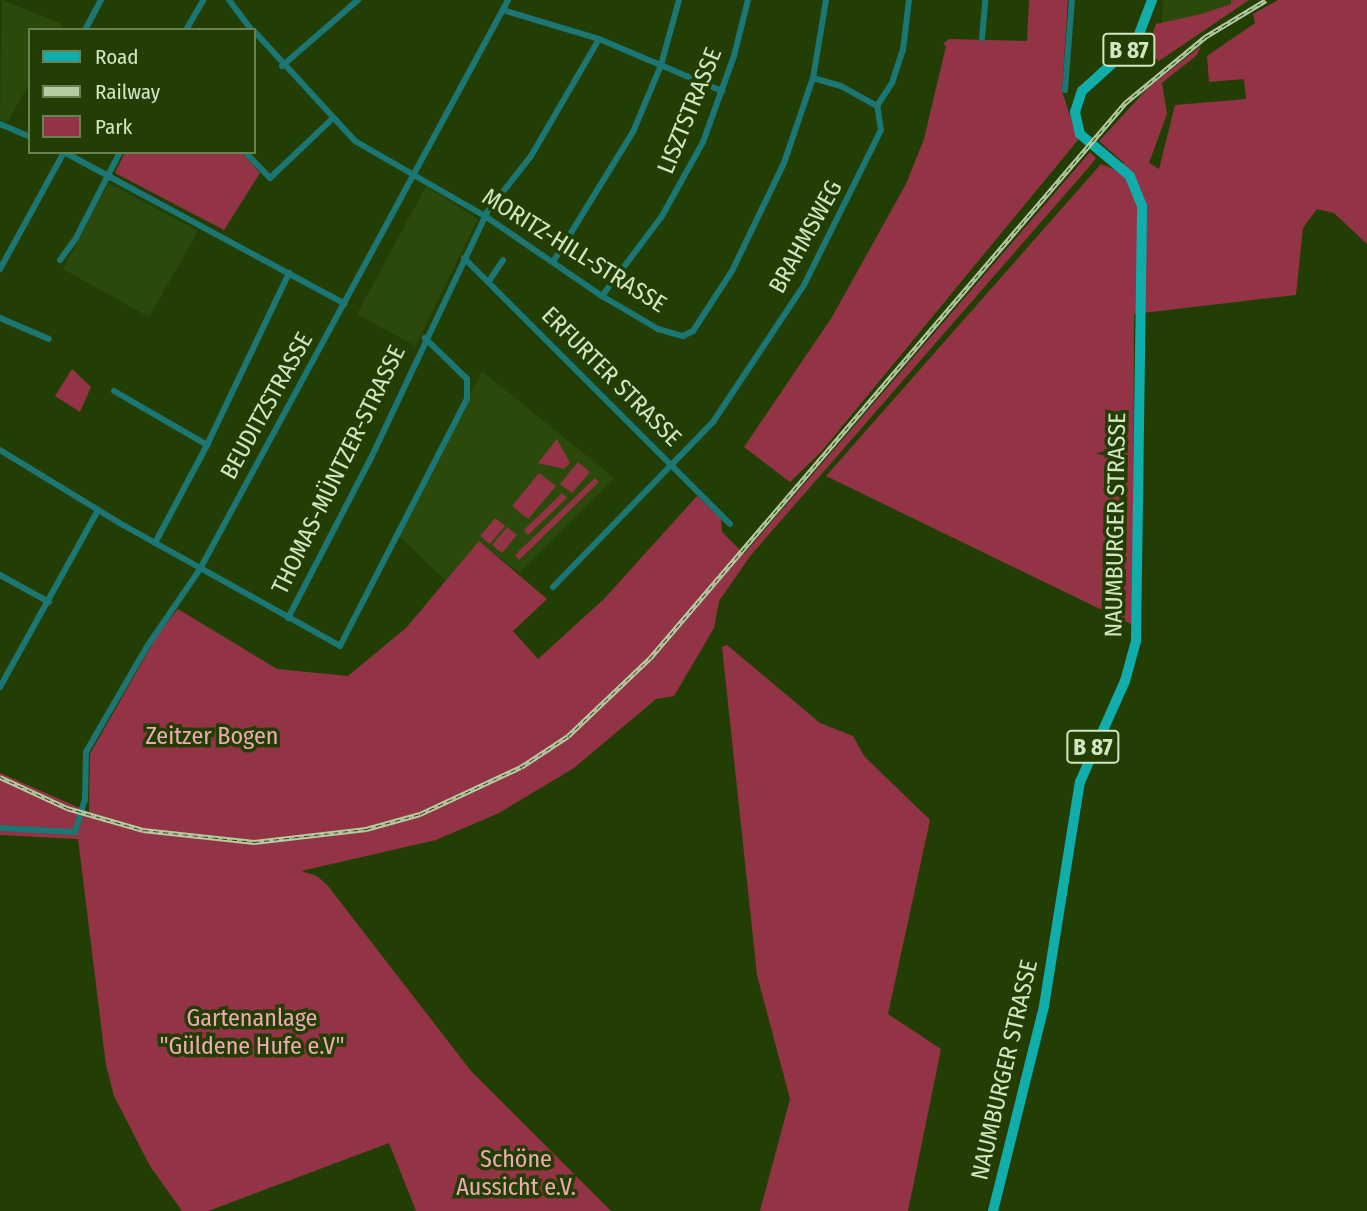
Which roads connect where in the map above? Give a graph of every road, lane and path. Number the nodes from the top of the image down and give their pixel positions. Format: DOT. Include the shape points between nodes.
graph roads {
  1 [pos="101,0"];
  2 [pos="203,0"];
  3 [pos="229,0"];
  4 [pos="358,0"];
  5 [pos="508,0"];
  6 [pos="678,0"];
  7 [pos="748,0"];
  8 [pos="826,0"];
  9 [pos="909,0"];
  10 [pos="985,0"];
  11 [pos="1072,0"];
  12 [pos="1152,0"];
  13 [pos="503,10"];
  14 [pos="86,28"];
  15 [pos="187,28"];
  16 [pos="251,28"];
  17 [pos="256,35"];
  18 [pos="982,38"];
  19 [pos="599,40"];
  20 [pos="661,65"];
  21 [pos="282,66"];
  22 [pos="813,78"];
  23 [pos="1065,90"];
  24 [pos="722,91"];
  25 [pos="877,106"];
  26 [pos="331,120"];
  27 [pos="0,124"];
  28 [pos="28,136"];
  29 [pos="63,154"];
  30 [pos="68,154"];
  31 [pos="119,154"];
  32 [pos="246,154"];
  33 [pos="109,175"];
  34 [pos="415,176"];
  35 [pos="485,216"];
  36 [pos="464,258"];
  37 [pos="60,260"];
  38 [pos="503,260"];
  39 [pos="553,262"];
  40 [pos="0,269"];
  41 [pos="289,273"];
  42 [pos="489,281"];
  43 [pos="602,296"];
  44 [pos="345,304"];
  45 [pos="0,318"];
  46 [pos="425,338"];
  47 [pos="49,339"];
  48 [pos="114,391"];
  49 [pos="207,445"];
  50 [pos="0,450"];
  51 [pos="671,466"];
  52 [pos="98,510"];
  53 [pos="730,524"];
  54 [pos="155,543"];
  55 [pos="200,569"];
  56 [pos="0,575"];
  57 [pos="553,587"];
  58 [pos="49,602"];
  59 [pos="288,618"];
  60 [pos="0,687"];
  61 [pos="0,828"];
  62 [pos="993,1211"];
  1 -- 14 [label="street"];
  2 -- 15 [label="street"];
  3 -- 16 [label="street, MORITZ-HILL-STRASSE"];
  4 -- 21 [label="street"];
  5 -- 13 [label="street, BEUDITZSTRASSE"];
  6 -- 20 [label="street"];
  7 -- 24 [label="street, LISZTSTRASSE"];
  8 -- 22 [label="street, MORITZ-HILL-STRASSE"];
  9 -- 25 [label="street, BRAHMSWEG" via="903,50 892,83"];
  10 -- 18 [label="street"];
  11 -- 23 [label="street"];
  12 -- 62 [label="main road, NAUMBURGER STRASSE / B 87" via="1136,42 1079,96 1075,118 1084,139 1130,176 1142,206 1138,631 1129,671 1080,782 1046,993"];
  13 -- 19 [label="street"];
  13 -- 34 [label="street, BEUDITZSTRASSE"];
  17 -- 21 [label="street, MORITZ-HILL-STRASSE"];
  19 -- 20 [label="street"];
  19 -- 35 [label="street, THOMAS-MÜNTZER-STRASSE" via="531,156"];
  20 -- 24 [label="street"];
  20 -- 39 [label="street" via="624,150"];
  21 -- 26 [label="street, MORITZ-HILL-STRASSE"];
  22 -- 25 [label="street" via="841,86"];
  22 -- 43 [label="street, MORITZ-HILL-STRASSE" via="758,223 693,331 683,336 671,334"];
  24 -- 43 [label="street, LISZTSTRASSE" via="679,190"];
  25 -- 51 [label="street, BRAHMSWEG" via="882,124 872,154 804,285 738,390"];
  26 -- 32 [label="street" via="270,178"];
  26 -- 34 [label="street, MORITZ-HILL-STRASSE" via="380,159"];
  27 -- 28 [label="street"];
  29 -- 40 [label="street"];
  30 -- 33 [label="street"];
  31 -- 33 [label="street"];
  33 -- 37 [label="street"];
  33 -- 41 [label="street"];
  34 -- 35 [label="street, MORITZ-HILL-STRASSE"];
  34 -- 44 [label="street, BEUDITZSTRASSE"];
  35 -- 36 [label="street, THOMAS-MÜNTZER-STRASSE"];
  35 -- 39 [label="street, MORITZ-HILL-STRASSE"];
  36 -- 42 [label="street, ERFURTER STRASSE"];
  36 -- 46 [label="street, THOMAS-MÜNTZER-STRASSE"];
  38 -- 42 [label="street"];
  39 -- 43 [label="street, MORITZ-HILL-STRASSE"];
  41 -- 44 [label="street"];
  41 -- 49 [label="street"];
  42 -- 51 [label="street, ERFURTER STRASSE"];
  44 -- 55 [label="street, BEUDITZSTRASSE"];
  45 -- 47 [label="street"];
  46 -- 59 [label="street, THOMAS-MÜNTZER-STRASSE" via="370,460"];
  46 -- 59 [label="street, THOMAS-MÜNTZER-STRASSE" via="467,379 469,388 390,542 380,572 340,646"];
  48 -- 49 [label="street"];
  49 -- 54 [label="street"];
  50 -- 52 [label="street"];
  51 -- 53 [label="street, ERFURTER STRASSE"];
  51 -- 57 [label="street, BRAHMSWEG"];
  52 -- 54 [label="street"];
  52 -- 58 [label="street"];
  54 -- 55 [label="street"];
  55 -- 59 [label="street"];
  55 -- 61 [label="street, BEUDITZSTRASSE" via="148,645 86,752 85,800 75,832"];
  56 -- 58 [label="street"];
  58 -- 60 [label="street"];
}
